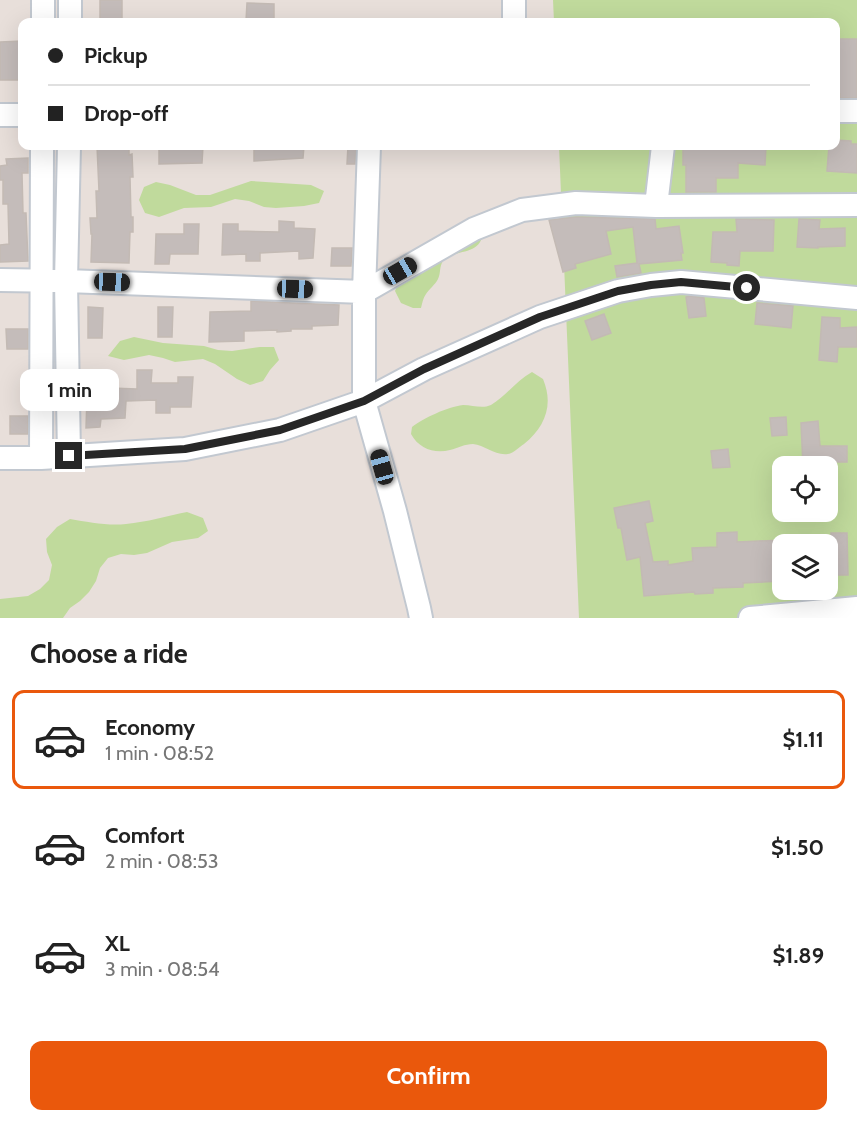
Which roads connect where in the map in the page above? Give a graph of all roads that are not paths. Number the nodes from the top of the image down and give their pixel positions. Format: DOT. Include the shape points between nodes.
graph roads {
  1 [pos="43,0"];
  2 [pos="70,0"];
  3 [pos="514,0"];
  4 [pos="43,18"];
  5 [pos="70,18"];
  6 [pos="514,18"];
  7 [pos="840,111"];
  8 [pos="857,111"];
  9 [pos="0,115"];
  10 [pos="18,115"];
  11 [pos="42,150"];
  12 [pos="69,150"];
  13 [pos="369,150"];
  14 [pos="663,150"];
  15 [pos="857,204"];
  16 [pos="656,206"];
  17 [pos="0,280"];
  18 [pos="42,280"];
  19 [pos="66,281"];
  20 [pos="364,292"];
  21 [pos="857,298"];
  22 [pos="364,401"];
  23 [pos="69,456"];
  24 [pos="0,458"];
  25 [pos="41,458"];
  26 [pos="857,608"];
  27 [pos="421,618"];
  28 [pos="750,618"];
  1 -- 4 [label="street"];
  2 -- 5 [label="street"];
  3 -- 6 [label="street"];
  7 -- 8 [label="street"];
  9 -- 10 [label="street"];
  11 -- 18 [label="street"];
  12 -- 19 [label="street"];
  13 -- 20 [label="street"];
  14 -- 16 [label="street"];
  15 -- 16 [label="street"];
  16 -- 20 [label="street" via="576,203 522,210 474,229"];
  17 -- 18 [label="street"];
  18 -- 19 [label="street"];
  18 -- 25 [label="street"];
  19 -- 20 [label="street"];
  19 -- 23 [label="street"];
  20 -- 22 [label="street"];
  21 -- 22 [label="street" via="681,282 618,291 540,317 424,369"];
  22 -- 23 [label="street" via="280,430 185,449"];
  22 -- 27 [label="street"];
  23 -- 25 [label="street"];
  24 -- 25 [label="street"];
  26 -- 28 [label="street"];
}
